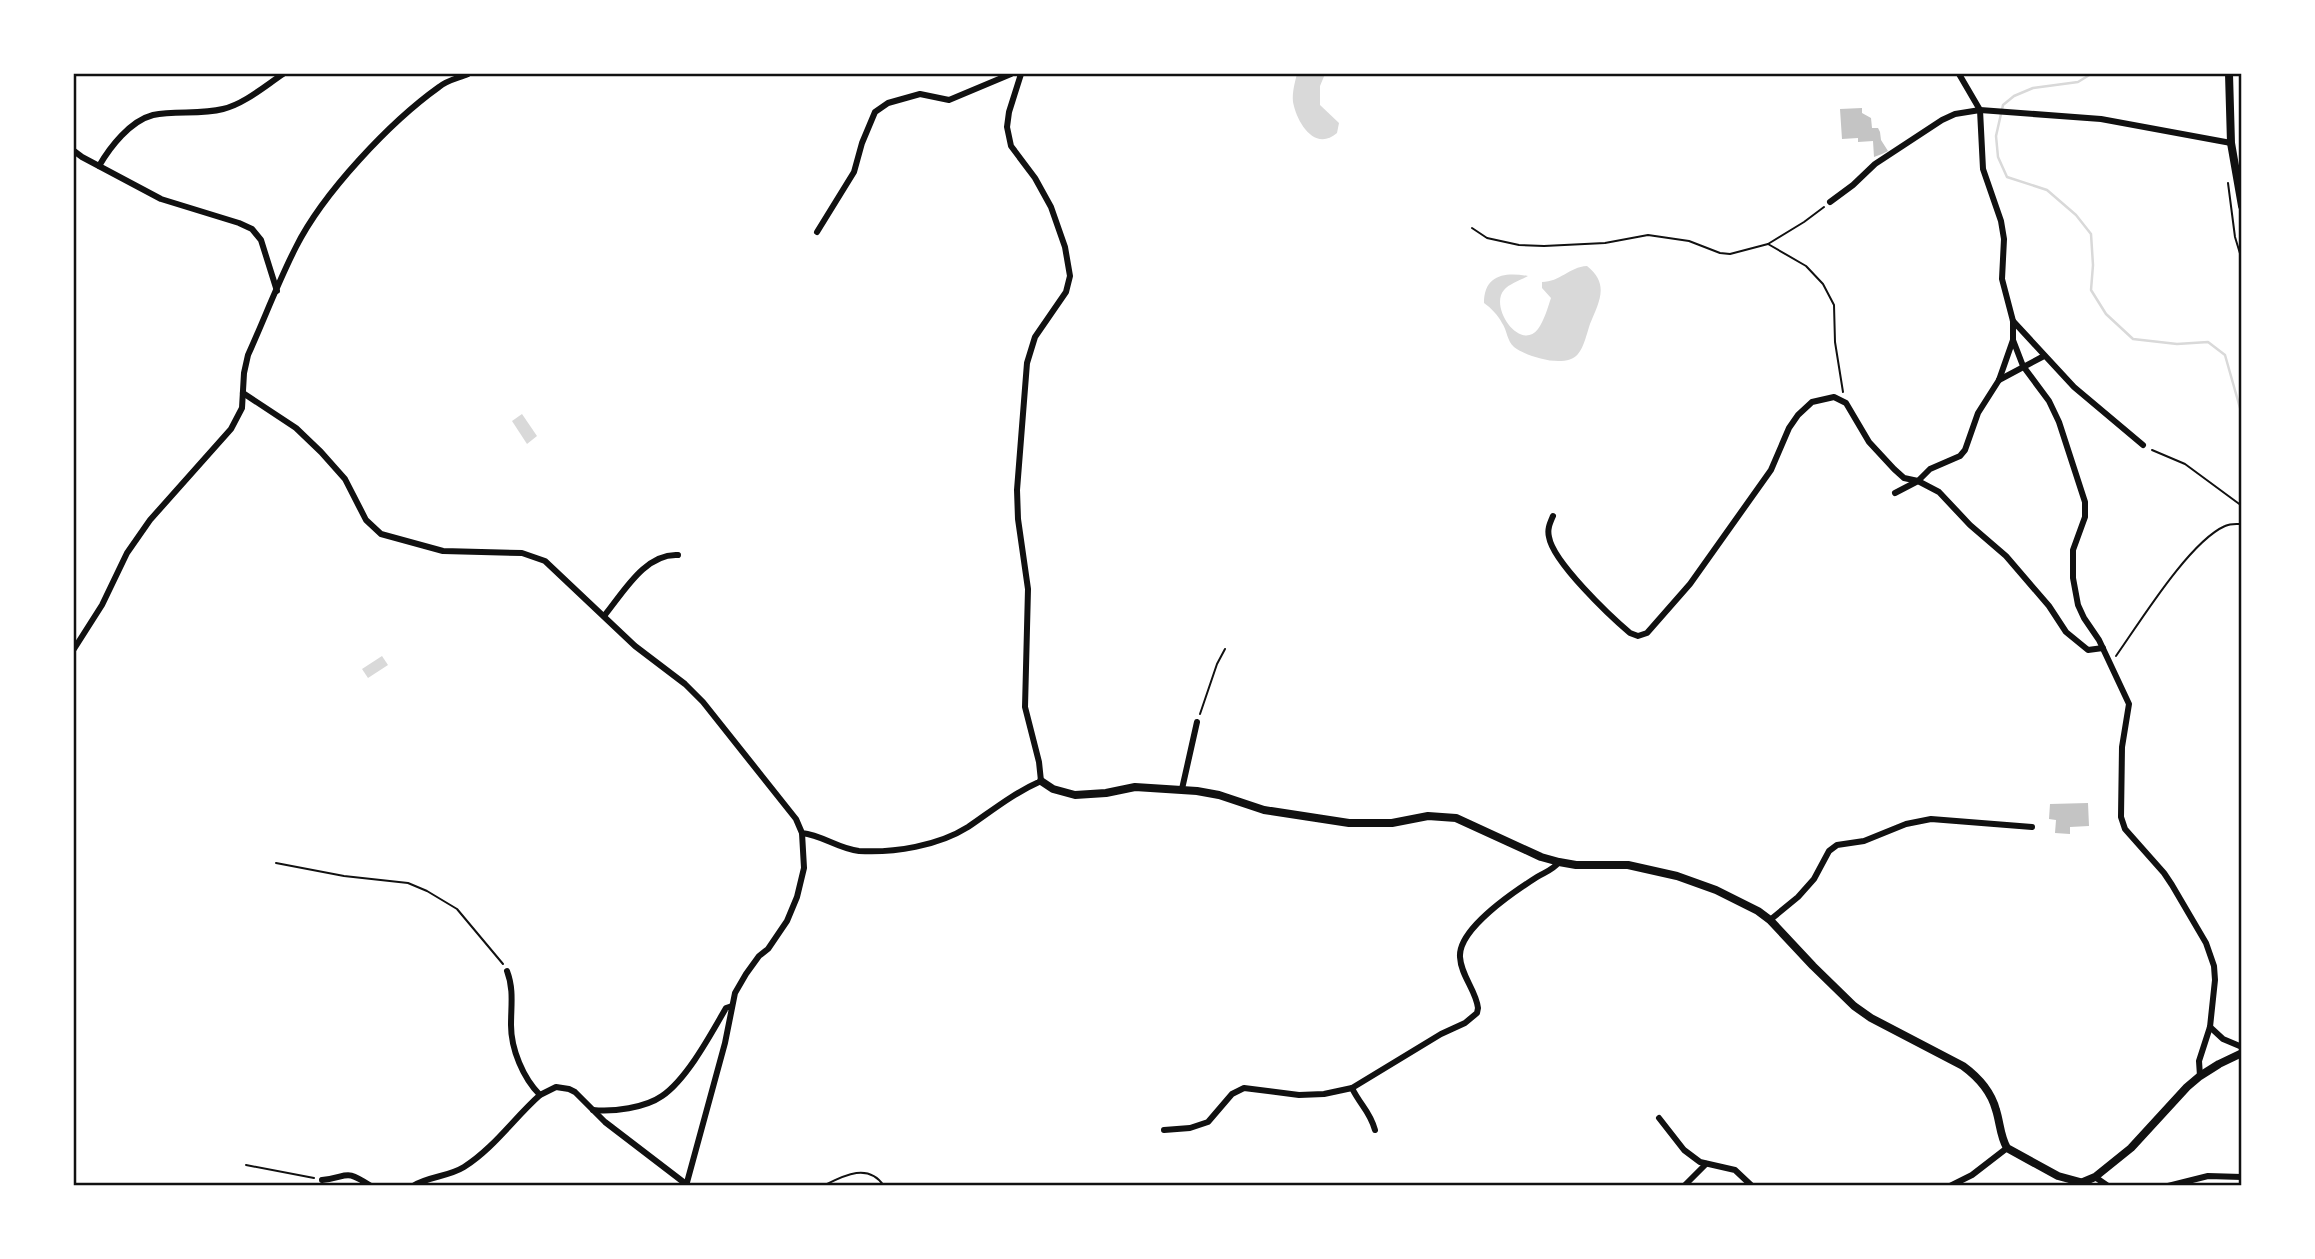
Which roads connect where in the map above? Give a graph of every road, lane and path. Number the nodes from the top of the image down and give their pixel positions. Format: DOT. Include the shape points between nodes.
graph roads {
  1 [pos="283,74"];
  2 [pos="443,74"];
  3 [pos="468,74"];
  4 [pos="1011,74"];
  5 [pos="1021,74"];
  6 [pos="1959,74"];
  7 [pos="2229,74"];
  8 [pos="446,82"];
  9 [pos="1980,110"];
  10 [pos="2231,143"];
  11 [pos="74,150"];
  12 [pos="99,166"];
  13 [pos="1830,202"];
  14 [pos="2242,206"];
  15 [pos="1472,228"];
  16 [pos="817,232"];
  17 [pos="1769,244"];
  18 [pos="277,291"];
  19 [pos="2013,321"];
  20 [pos="2013,340"];
  21 [pos="2044,356"];
  22 [pos="2023,366"];
  23 [pos="1999,380"];
  24 [pos="243,393"];
  25 [pos="1846,403"];
  26 [pos="2143,444"];
  27 [pos="1918,481"];
  28 [pos="1895,493"];
  29 [pos="2242,506"];
  30 [pos="1553,516"];
  31 [pos="2242,524"];
  32 [pos="678,555"];
  33 [pos="604,616"];
  34 [pos="2103,648"];
  35 [pos="74,649"];
  36 [pos="1225,649"];
  37 [pos="2110,664"];
  38 [pos="1197,722"];
  39 [pos="1041,781"];
  40 [pos="1182,789"];
  41 [pos="2032,827"];
  42 [pos="802,832"];
  43 [pos="1559,862"];
  44 [pos="276,863"];
  45 [pos="1770,920"];
  46 [pos="507,971"];
  47 [pos="732,1006"];
  48 [pos="2210,1027"];
  49 [pos="2242,1048"];
  50 [pos="2242,1054"];
  51 [pos="2200,1076"];
  52 [pos="1352,1088"];
  53 [pos="540,1095"];
  54 [pos="592,1110"];
  55 [pos="1659,1118"];
  56 [pos="1164,1130"];
  57 [pos="1375,1130"];
  58 [pos="2007,1147"];
  59 [pos="1706,1164"];
  60 [pos="246,1165"];
  61 [pos="2095,1177"];
  62 [pos="2242,1177"];
  63 [pos="321,1180"];
  64 [pos="2078,1184"];
  65 [pos="371,1185"];
  66 [pos="412,1185"];
  67 [pos="686,1185"];
  68 [pos="823,1185"];
  69 [pos="884,1185"];
  70 [pos="1684,1185"];
  71 [pos="1752,1185"];
  72 [pos="1950,1185"];
  73 [pos="2108,1185"];
  74 [pos="2168,1185"];
  1 -- 12 [label="street" via="226,108 143,118"];
  2 -- 8 [label="street"];
  3 -- 8 [label="street"];
  4 -- 16 [label="street" via="949,100 920,94 888,103 875,112 854,172"];
  5 -- 39 [label="street" via="1009,112 1011,146 1051,207 1070,276 1066,292 1035,337 1027,363 1017,491 1028,589 1024,707"];
  6 -- 9 [label="street"];
  7 -- 10 [label="street"];
  8 -- 18 [label="street" via="362,157 297,245"];
  9 -- 10 [label="street" via="2101,119"];
  9 -- 13 [label="street" via="1942,120 1875,164"];
  9 -- 19 [label="street" via="1983,169 2001,221 2002,279"];
  10 -- 14 [label="street"];
  11 -- 12 [label="street"];
  12 -- 18 [label="street" via="161,199 252,229 261,240"];
  13 -- 17 [label="path"];
  15 -- 17 [label="path" via="1487,238 1532,246 1648,236 1689,241 1720,253"];
  17 -- 25 [label="path" via="1806,266 1824,285 1834,305 1837,368"];
  18 -- 24 [label="street" via="248,355"];
  19 -- 20 [label="street"];
  19 -- 21 [label="street"];
  20 -- 22 [label="street"];
  20 -- 23 [label="street"];
  21 -- 22 [label="street"];
  21 -- 26 [label="street"];
  22 -- 23 [label="street"];
  22 -- 34 [label="street" via="2049,401 2082,487 2085,517 2073,550 2073,578 2078,605"];
  23 -- 27 [label="street" via="1978,413 1965,450"];
  24 -- 33 [label="street" via="296,428 321,452 345,479 366,520 381,534 443,551 537,556"];
  24 -- 35 [label="street" via="242,408 231,429 142,531"];
  25 -- 27 [label="street" via="1877,452 1904,478"];
  25 -- 30 [label="street" via="1824,397 1798,415 1771,470 1690,584 1647,634 1630,634 1573,577 1549,540"];
  26 -- 29 [label="path" via="2185,464"];
  27 -- 28 [label="street"];
  27 -- 34 [label="street" via="1939,492 2007,556 2078,643 2088,650"];
  31 -- 37 [label="path" via="2225,526 2192,554"];
  32 -- 33 [label="street" via="647,565"];
  33 -- 42 [label="street" via="703,702"];
  34 -- 37 [label="street"];
  36 -- 38 [label="path"];
  37 -- 48 [label="street" via="2129,704 2122,747 2124,829 2164,873 2209,950 2216,980"];
  38 -- 40 [label="street"];
  39 -- 40 [label="street" via="1074,795 1135,787"];
  39 -- 42 [label="street" via="967,827 923,845 859,851"];
  40 -- 43 [label="street" via="1336,822 1456,817"];
  41 -- 45 [label="street" via="1931,818 1864,841 1837,845 1798,897"];
  42 -- 47 [label="street" via="804,868 797,897 787,921 740,984"];
  43 -- 45 [label="street" via="1628,865 1677,876 1716,890"];
  43 -- 52 [label="street" via="1494,909 1461,945 1461,965 1478,1008 1471,1019"];
  44 -- 46 [label="path" via="408,883 427,891 457,909"];
  45 -- 58 [label="street" via="1854,1006 1974,1074 1996,1108"];
  46 -- 53 [label="street" via="513,990 513,1047"];
  47 -- 54 [label="street" via="726,1008 685,1072 662,1096 641,1104"];
  47 -- 67 [label="street"];
  48 -- 49 [label="street"];
  48 -- 51 [label="street" via="2199,1061"];
  50 -- 51 [label="street"];
  51 -- 61 [label="street" via="2131,1148"];
  52 -- 56 [label="street" via="1299,1095 1244,1088 1232,1094 1208,1122"];
  52 -- 57 [label="street"];
  53 -- 54 [label="street" via="550,1088 569,1088"];
  53 -- 66 [label="street" via="485,1152 463,1168"];
  54 -- 67 [label="street"];
  55 -- 59 [label="street" via="1684,1150"];
  58 -- 64 [label="street"];
  58 -- 72 [label="street" via="1972,1175"];
  59 -- 70 [label="street"];
  59 -- 71 [label="street" via="1735,1170"];
  60 -- 63 [label="path"];
  61 -- 64 [label="street"];
  61 -- 73 [label="street"];
  62 -- 74 [label="street" via="2208,1176"];
  63 -- 65 [label="street" via="343,1173"];
  68 -- 69 [label="path" via="863,1172"];
}
